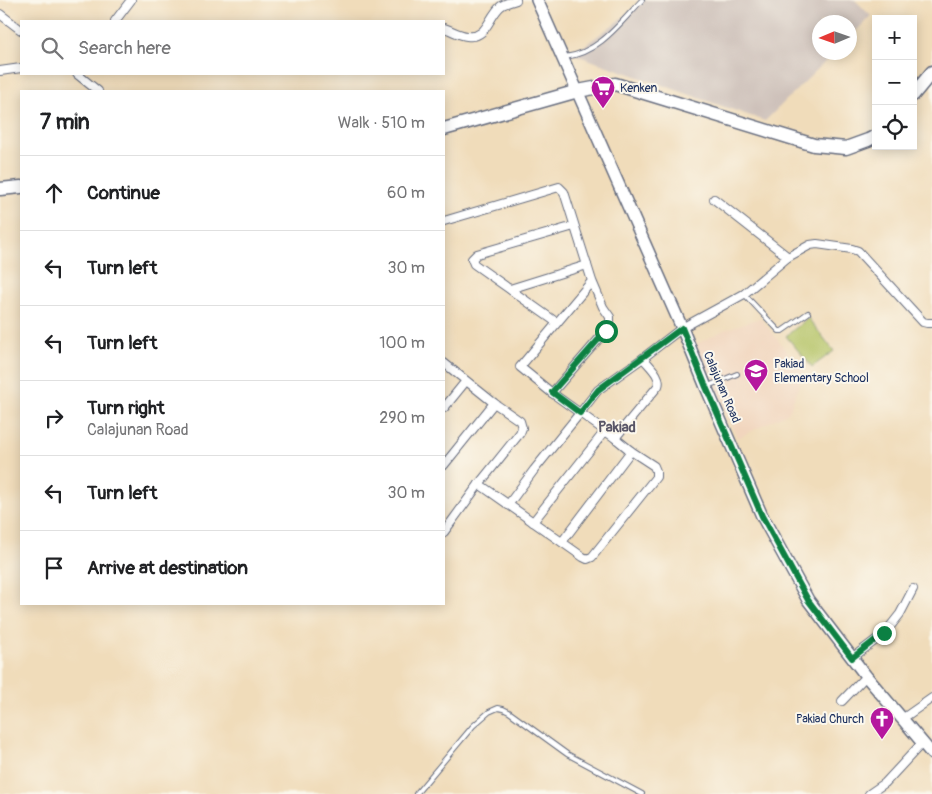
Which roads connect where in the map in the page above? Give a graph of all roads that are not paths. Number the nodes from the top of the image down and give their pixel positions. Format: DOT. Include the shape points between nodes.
graph roads {
  1 [pos="131,0"];
  2 [pos="516,0"];
  3 [pos="537,0"];
  4 [pos="642,0"];
  5 [pos="0,14"];
  6 [pos="116,20"];
  7 [pos="445,28"];
  8 [pos="20,29"];
  9 [pos="563,57"];
  10 [pos="20,68"];
  11 [pos="0,71"];
  12 [pos="932,72"];
  13 [pos="78,75"];
  14 [pos="97,90"];
  15 [pos="917,90"];
  16 [pos="578,91"];
  17 [pos="445,129"];
  18 [pos="872,138"];
  19 [pos="20,187"];
  20 [pos="0,189"];
  21 [pos="714,199"];
  22 [pos="445,221"];
  23 [pos="574,226"];
  24 [pos="788,257"];
  25 [pos="587,265"];
  26 [pos="592,281"];
  27 [pos="510,289"];
  28 [pos="744,294"];
  29 [pos="808,313"];
  30 [pos="556,322"];
  31 [pos="932,323"];
  32 [pos="682,328"];
  33 [pos="643,358"];
  34 [pos="445,364"];
  35 [pos="737,374"];
  36 [pos="466,381"];
  37 [pos="706,387"];
  38 [pos="552,392"];
  39 [pos="494,403"];
  40 [pos="445,407"];
  41 [pos="580,413"];
  42 [pos="605,431"];
  43 [pos="615,438"];
  44 [pos="630,451"];
  45 [pos="445,464"];
  46 [pos="480,484"];
  47 [pos="508,505"];
  48 [pos="532,522"];
  49 [pos="445,531"];
  50 [pos="562,542"];
  51 [pos="913,589"];
  52 [pos="852,658"];
  53 [pos="866,676"];
  54 [pos="932,698"];
  55 [pos="842,701"];
  56 [pos="902,719"];
  57 [pos="923,742"];
  58 [pos="932,754"];
  59 [pos="416,794"];
  60 [pos="642,794"];
  61 [pos="869,794"];
  1 -- 6 [label="street"];
  2 -- 7 [label="street" via="502,5 483,31 474,36"];
  3 -- 9 [label="main road, Calajunan Road"];
  4 -- 9 [label="lane" via="604,40 576,56"];
  5 -- 8 [label="street"];
  9 -- 16 [label="main road, Calajunan Road"];
  10 -- 11 [label="street"];
  12 -- 15 [label="main road"];
  13 -- 14 [label="street"];
  16 -- 17 [label="main road"];
  16 -- 18 [label="main road" via="615,84 814,145 846,148"];
  16 -- 32 [label="main road, Calajunan Road"];
  19 -- 20 [label="main road"];
  21 -- 24 [label="street"];
  22 -- 23 [label="street" via="559,187 564,192"];
  23 -- 25 [label="street"];
  23 -- 27 [label="street" via="477,254 472,259 474,264"];
  24 -- 28 [label="street"];
  24 -- 31 [label="street" via="816,244 858,251 923,322"];
  25 -- 26 [label="street"];
  25 -- 27 [label="street"];
  26 -- 30 [label="street"];
  26 -- 38 [label="street" via="610,317 610,326"];
  27 -- 30 [label="street"];
  28 -- 29 [label="lane" via="782,331"];
  28 -- 32 [label="street"];
  30 -- 38 [label="street" via="520,367"];
  32 -- 33 [label="street"];
  32 -- 37 [label="main road, Calajunan Road"];
  33 -- 41 [label="street" via="598,390"];
  33 -- 43 [label="street" via="660,382"];
  34 -- 36 [label="street"];
  35 -- 37 [label="lane"];
  36 -- 39 [label="street"];
  36 -- 40 [label="street"];
  37 -- 52 [label="main road, Calajunan Road" via="762,516 808,600"];
  38 -- 41 [label="street"];
  39 -- 45 [label="street"];
  39 -- 46 [label="street" via="520,421 522,428"];
  41 -- 42 [label="street"];
  41 -- 47 [label="street"];
  42 -- 43 [label="street"];
  42 -- 48 [label="street"];
  43 -- 44 [label="street"];
  44 -- 50 [label="street"];
  44 -- 50 [label="street" via="654,466 656,477 592,557 588,559"];
  46 -- 47 [label="street"];
  46 -- 49 [label="street"];
  47 -- 48 [label="street"];
  48 -- 50 [label="street"];
  51 -- 52 [label="street" via="900,614 884,633"];
  52 -- 53 [label="main road, Calajunan Road"];
  53 -- 55 [label="street"];
  53 -- 56 [label="main road, Calajunan Road"];
  54 -- 56 [label="street"];
  56 -- 57 [label="main road, Calajunan Road"];
  57 -- 58 [label="main road, Calajunan Road"];
  57 -- 61 [label="street" via="885,783"];
  59 -- 60 [label="lane" via="473,726 498,708 509,712 567,754"];
}
